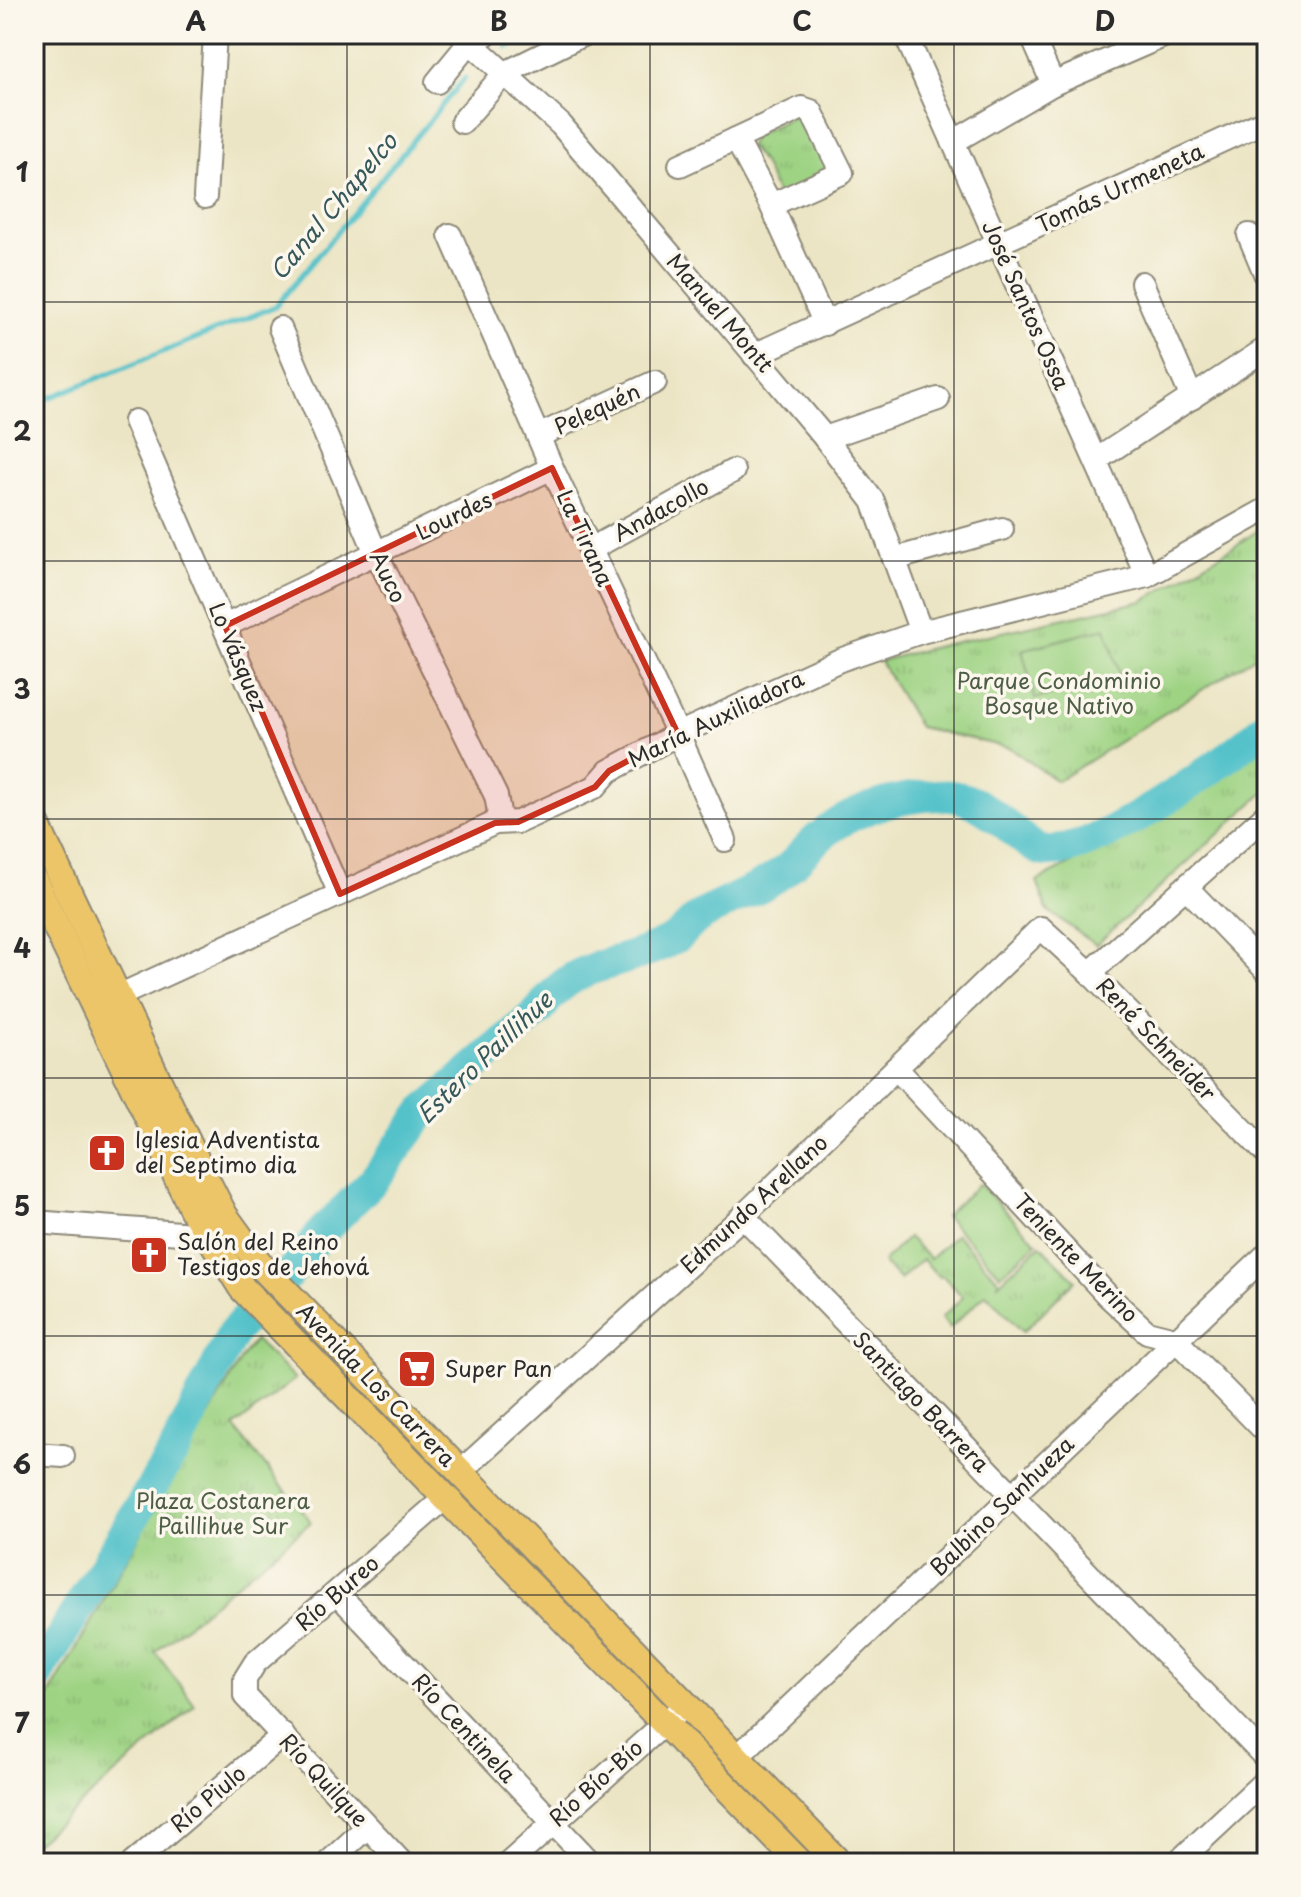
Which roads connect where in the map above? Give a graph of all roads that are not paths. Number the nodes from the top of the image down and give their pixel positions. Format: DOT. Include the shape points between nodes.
graph roads {
  1 [pos="215,34"];
  2 [pos="584,34"];
  3 [pos="905,34"];
  4 [pos="1031,34"];
  5 [pos="1164,35"];
  6 [pos="472,37"];
  7 [pos="505,73"];
  8 [pos="437,82"];
  9 [pos="1053,84"];
  10 [pos="1267,120"];
  11 [pos="462,122"];
  12 [pos="736,139"];
  13 [pos="953,142"];
  14 [pos="680,165"];
  15 [pos="205,197"];
  16 [pos="771,205"];
  17 [pos="450,235"];
  18 [pos="1249,235"];
  19 [pos="999,244"];
  20 [pos="1267,278"];
  21 [pos="1142,283"];
  22 [pos="825,324"];
  23 [pos="280,328"];
  24 [pos="1267,348"];
  25 [pos="754,355"];
  26 [pos="655,382"];
  27 [pos="1192,398"];
  28 [pos="938,399"];
  29 [pos="135,421"];
  30 [pos="538,436"];
  31 [pos="825,438"];
  32 [pos="1096,460"];
  33 [pos="552,468"];
  34 [pos="733,471"];
  35 [pos="1267,509"];
  36 [pos="1002,529"];
  37 [pos="589,550"];
  38 [pos="376,553"];
  39 [pos="894,559"];
  40 [pos="1147,576"];
  41 [pos="225,626"];
  42 [pos="921,632"];
  43 [pos="678,734"];
  44 [pos="1267,814"];
  45 [pos="34,820"];
  46 [pos="495,823"];
  47 [pos="725,840"];
  48 [pos="34,881"];
  49 [pos="1187,888"];
  50 [pos="340,894"];
  51 [pos="1041,928"];
  52 [pos="1267,971"];
  53 [pos="1090,973"];
  54 [pos="107,1002"];
  55 [pos="896,1068"];
  56 [pos="1267,1154"];
  57 [pos="743,1216"];
  58 [pos="34,1222"];
  59 [pos="206,1235"];
  60 [pos="239,1237"];
  61 [pos="1267,1254"];
  62 [pos="1175,1339"];
  63 [pos="1267,1433"];
  64 [pos="34,1454"];
  65 [pos="63,1456"];
  66 [pos="460,1472"];
  67 [pos="1012,1497"];
  68 [pos="445,1498"];
  69 [pos="337,1593"];
  70 [pos="245,1696"];
  71 [pos="685,1705"];
  72 [pos="663,1723"];
  73 [pos="283,1735"];
  74 [pos="736,1758"];
  75 [pos="1267,1759"];
  76 [pos="1267,1779"];
  77 [pos="553,1822"];
  78 [pos="367,1827"];
  79 [pos="133,1863"];
  80 [pos="328,1863"];
  81 [pos="402,1863"];
  82 [pos="509,1863"];
  83 [pos="591,1863"];
  84 [pos="800,1863"];
  85 [pos="839,1863"];
  86 [pos="1177,1863"];
  1 -- 15 [label="street"];
  2 -- 7 [label="street"];
  3 -- 13 [label="street, José Santos Ossa"];
  4 -- 9 [label="street"];
  5 -- 9 [label="street"];
  6 -- 7 [label="street, Manuel Montt"];
  6 -- 8 [label="street"];
  7 -- 11 [label="street"];
  7 -- 25 [label="street, Manuel Montt" via="561,125"];
  9 -- 13 [label="street"];
  10 -- 19 [label="street, Tomás Urmeneta"];
  12 -- 14 [label="street"];
  12 -- 16 [label="street"];
  12 -- 16 [label="street" via="802,108 816,117 842,173"];
  13 -- 19 [label="street, José Santos Ossa"];
  16 -- 22 [label="street"];
  17 -- 30 [label="street, La Tirana"];
  18 -- 20 [label="street"];
  19 -- 22 [label="street, Tomás Urmeneta"];
  19 -- 32 [label="street, José Santos Ossa"];
  21 -- 27 [label="street"];
  22 -- 25 [label="street, Tomás Urmeneta"];
  23 -- 38 [label="street, Auco"];
  24 -- 27 [label="street"];
  25 -- 31 [label="street, Manuel Montt"];
  26 -- 30 [label="street, Pelequén"];
  27 -- 32 [label="street"];
  28 -- 31 [label="street"];
  29 -- 41 [label="street, Lo Vásquez"];
  30 -- 33 [label="street, La Tirana"];
  31 -- 39 [label="street, Manuel Montt" via="873,501"];
  32 -- 40 [label="street, José Santos Ossa"];
  33 -- 37 [label="street, La Tirana"];
  33 -- 38 [label="street, Lourdes"];
  34 -- 37 [label="street, Andacollo"];
  35 -- 40 [label="street, María Auxiliadora"];
  36 -- 39 [label="street"];
  37 -- 43 [label="street, La Tirana"];
  38 -- 41 [label="street, Lourdes"];
  38 -- 46 [label="street, Auco" via="496,796"];
  39 -- 42 [label="street, Manuel Montt"];
  40 -- 42 [label="street, María Auxiliadora"];
  41 -- 50 [label="street, Lo Vásquez"];
  42 -- 43 [label="street, María Auxiliadora" via="840,660"];
  43 -- 46 [label="street, María Auxiliadora" via="609,771 595,787 518,822"];
  43 -- 47 [label="street, La Tirana"];
  44 -- 49 [label="street"];
  45 -- 54 [label="main road, Avenida Los Carrera"];
  46 -- 50 [label="street, María Auxiliadora"];
  48 -- 54 [label="main road, Avenida Los Carrera"];
  49 -- 52 [label="street"];
  49 -- 53 [label="street"];
  50 -- 54 [label="street, María Auxiliadora"];
  51 -- 53 [label="street, René Schneider"];
  51 -- 55 [label="street, Edmundo Arellano"];
  53 -- 56 [label="street, René Schneider"];
  54 -- 59 [label="main road, Avenida Los Carrera"];
  54 -- 60 [label="main road, Avenida Los Carrera"];
  55 -- 57 [label="street, Edmundo Arellano"];
  55 -- 62 [label="street, Teniente Merino" via="1108,1296 1147,1332"];
  57 -- 66 [label="street, Edmundo Arellano"];
  57 -- 67 [label="street, Santiago Barrera"];
  58 -- 59 [label="street"];
  59 -- 60 [label="street"];
  59 -- 68 [label="main road, Avenida Los Carrera" via="242,1288"];
  60 -- 66 [label="main road, Avenida Los Carrera"];
  61 -- 62 [label="street, Balbino Sanhueza"];
  62 -- 63 [label="street, Teniente Merino"];
  62 -- 67 [label="street, Balbino Sanhueza"];
  64 -- 65 [label="street"];
  66 -- 71 [label="main road, Avenida Los Carrera"];
  67 -- 74 [label="street, Balbino Sanhueza"];
  67 -- 75 [label="street, Santiago Barrera"];
  68 -- 69 [label="street, Río Bureo"];
  68 -- 72 [label="main road, Avenida Los Carrera"];
  69 -- 70 [label="street, Río Bureo" via="255,1663 245,1679"];
  69 -- 77 [label="street, Río Centinela"];
  70 -- 73 [label="street, Río Quilque"];
  71 -- 72 [label="street, Río Bío-Bío"];
  71 -- 74 [label="main road, Avenida Los Carrera"];
  72 -- 77 [label="street, Río Bío-Bío"];
  72 -- 84 [label="main road, Avenida Los Carrera"];
  73 -- 78 [label="street, Río Quilque"];
  73 -- 79 [label="street, Río Piulo"];
  74 -- 85 [label="main road, Avenida Los Carrera"];
  76 -- 86 [label="street"];
  77 -- 82 [label="street, Río Bío-Bío"];
  77 -- 83 [label="street, Río Centinela"];
  78 -- 80 [label="street"];
  78 -- 81 [label="street, Río Quilque"];
}
